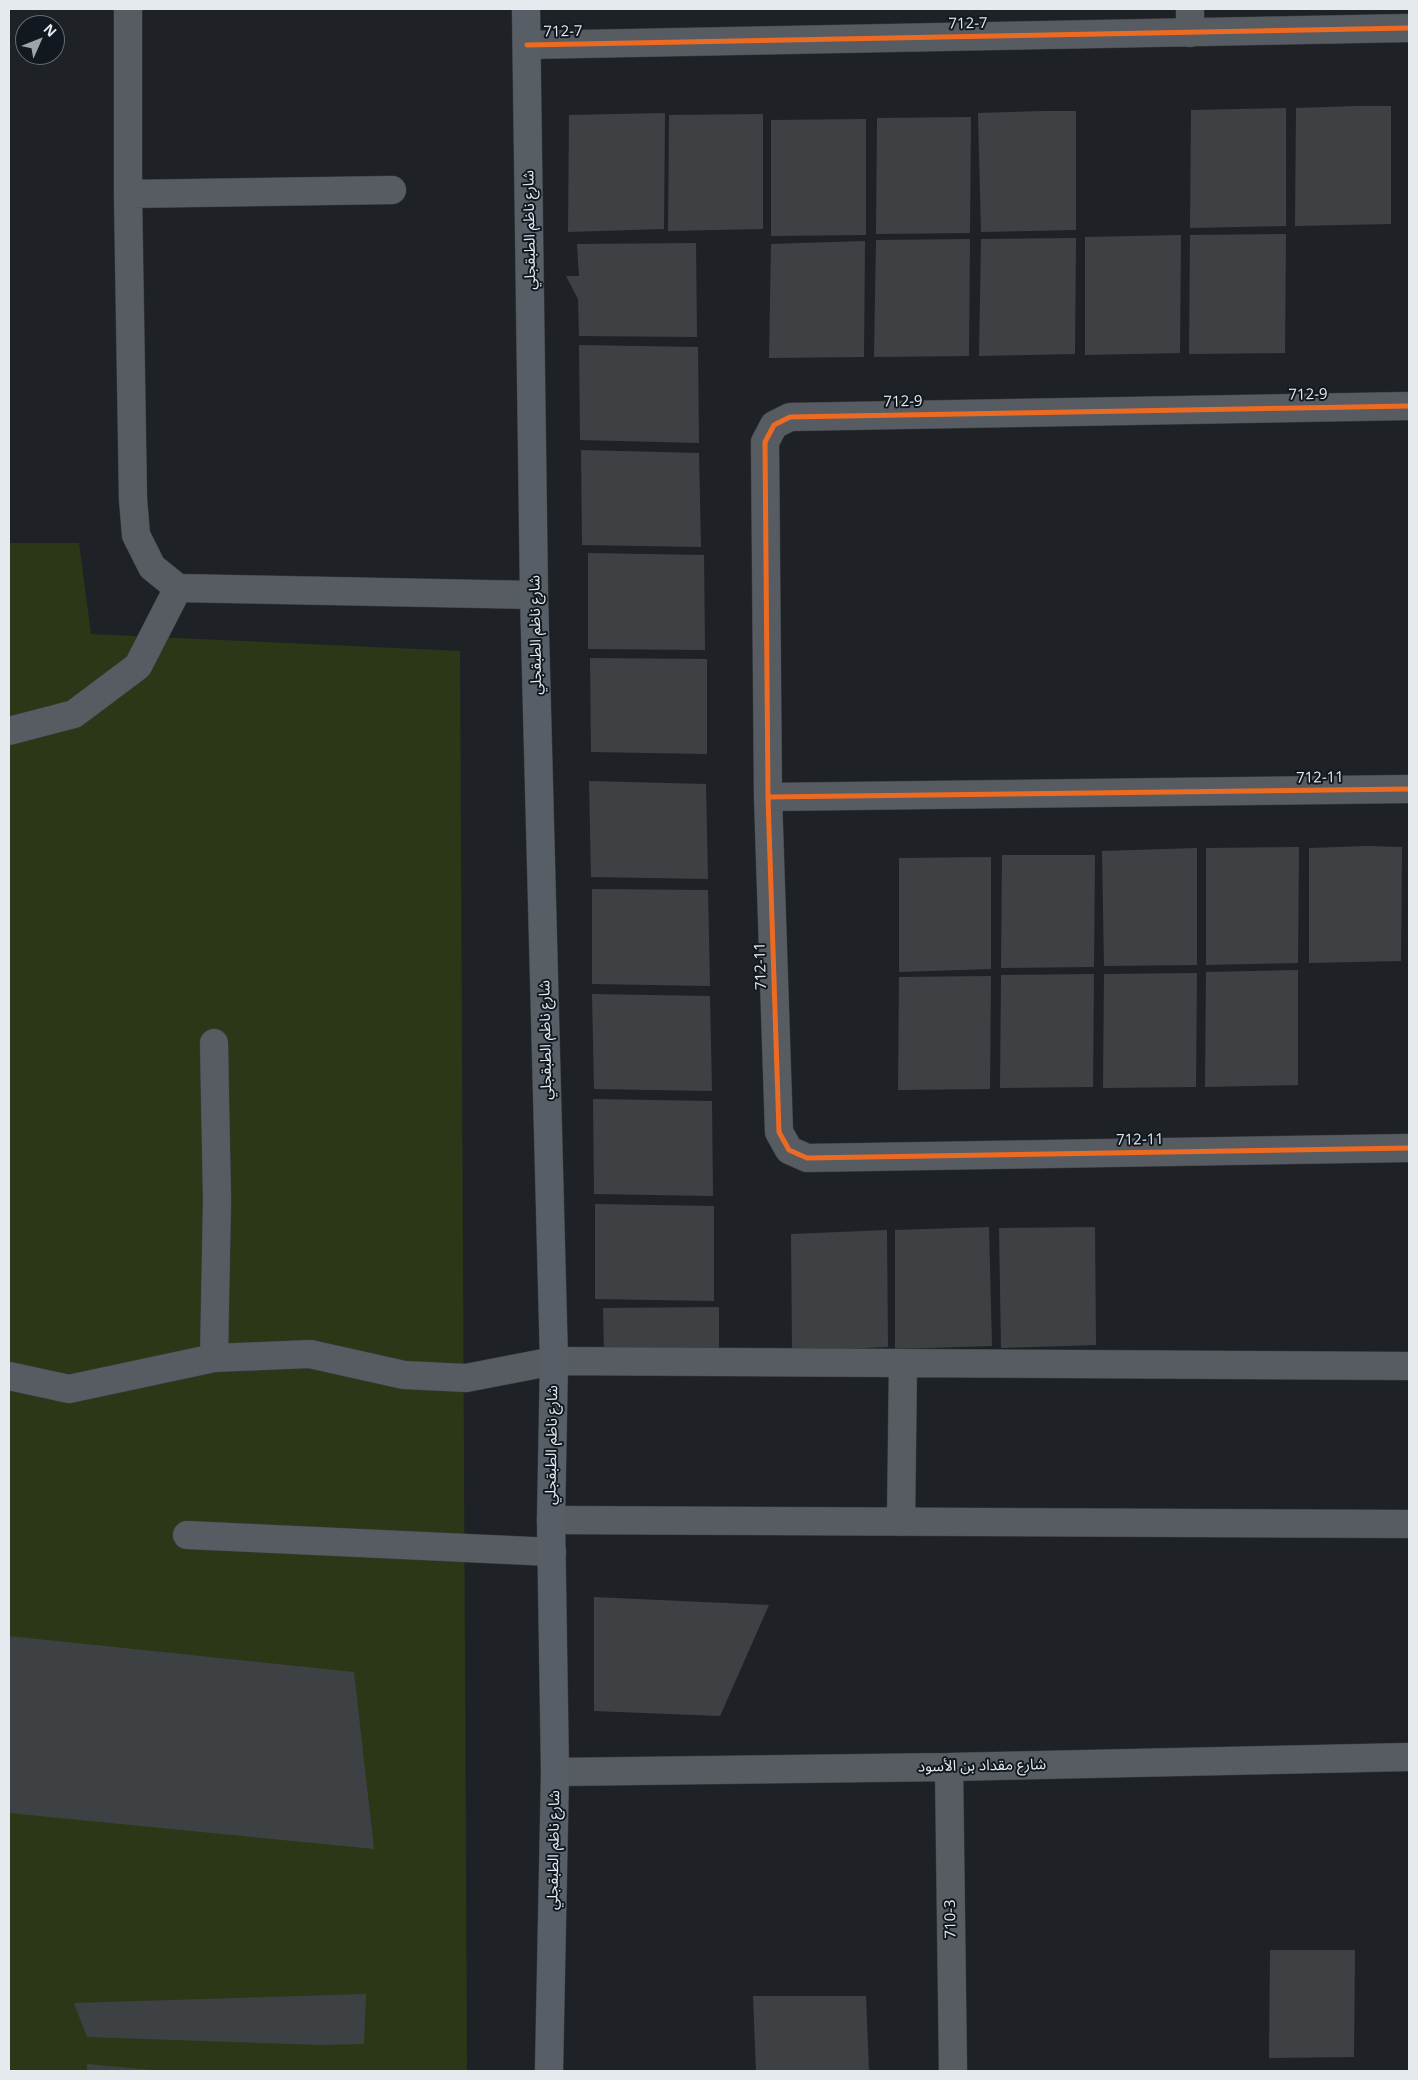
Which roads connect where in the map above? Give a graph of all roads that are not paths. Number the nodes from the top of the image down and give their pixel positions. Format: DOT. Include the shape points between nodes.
graph roads {
  1 [pos="128,9"];
  2 [pos="526,9"];
  3 [pos="1190,21"];
  4 [pos="1409,28"];
  5 [pos="527,45"];
  6 [pos="392,190"];
  7 [pos="128,194"];
  8 [pos="1409,406"];
  9 [pos="178,588"];
  10 [pos="534,595"];
  11 [pos="9,731"];
  12 [pos="1409,789"];
  13 [pos="768,797"];
  14 [pos="214,1043"];
  15 [pos="1409,1148"];
  16 [pos="214,1358"];
  17 [pos="554,1361"];
  18 [pos="903,1364"];
  19 [pos="1409,1366"];
  20 [pos="9,1376"];
  21 [pos="552,1520"];
  22 [pos="901,1522"];
  23 [pos="1409,1524"];
  24 [pos="187,1536"];
  25 [pos="552,1552"];
  26 [pos="1409,1757"];
  27 [pos="949,1767"];
  28 [pos="555,1772"];
  29 [pos="549,2071"];
  30 [pos="953,2071"];
  1 -- 7 [label="street"];
  2 -- 5 [label="main road, شارع ناظم الطبقجلي"];
  3 -- 4 [label="street, 712-7"];
  3 -- 5 [label="street, 712-7"];
  5 -- 10 [label="main road, شارع ناظم الطبقجلي"];
  6 -- 7 [label="street"];
  7 -- 9 [label="street" via="136,535 152,567"];
  8 -- 13 [label="street, 712-9" via="790,417 774,425 766,442"];
  9 -- 10 [label="street"];
  9 -- 11 [label="street" via="138,666 74,714"];
  10 -- 17 [label="main road, شارع ناظم الطبقجلي"];
  12 -- 13 [label="street, 712-11"];
  13 -- 15 [label="street, 712-11" via="779,1132 789,1150 807,1158"];
  14 -- 16 [label="street" via="217,1200"];
  16 -- 17 [label="street" via="310,1354 404,1375 466,1378"];
  16 -- 20 [label="street" via="68,1389"];
  17 -- 18 [label="street"];
  17 -- 21 [label="main road, شارع ناظم الطبقجلي"];
  18 -- 19 [label="street"];
  18 -- 22 [label="street"];
  21 -- 22 [label="street"];
  21 -- 25 [label="main road, شارع ناظم الطبقجلي"];
  22 -- 23 [label="street"];
  24 -- 25 [label="street"];
  25 -- 28 [label="main road, شارع ناظم الطبقجلي"];
  26 -- 27 [label="street, شارع مقداد بن الأسود"];
  27 -- 28 [label="street, شارع مقداد بن الأسود"];
  27 -- 30 [label="street, 710-3"];
  28 -- 29 [label="main road, شارع ناظم الطبقجلي"];
}
